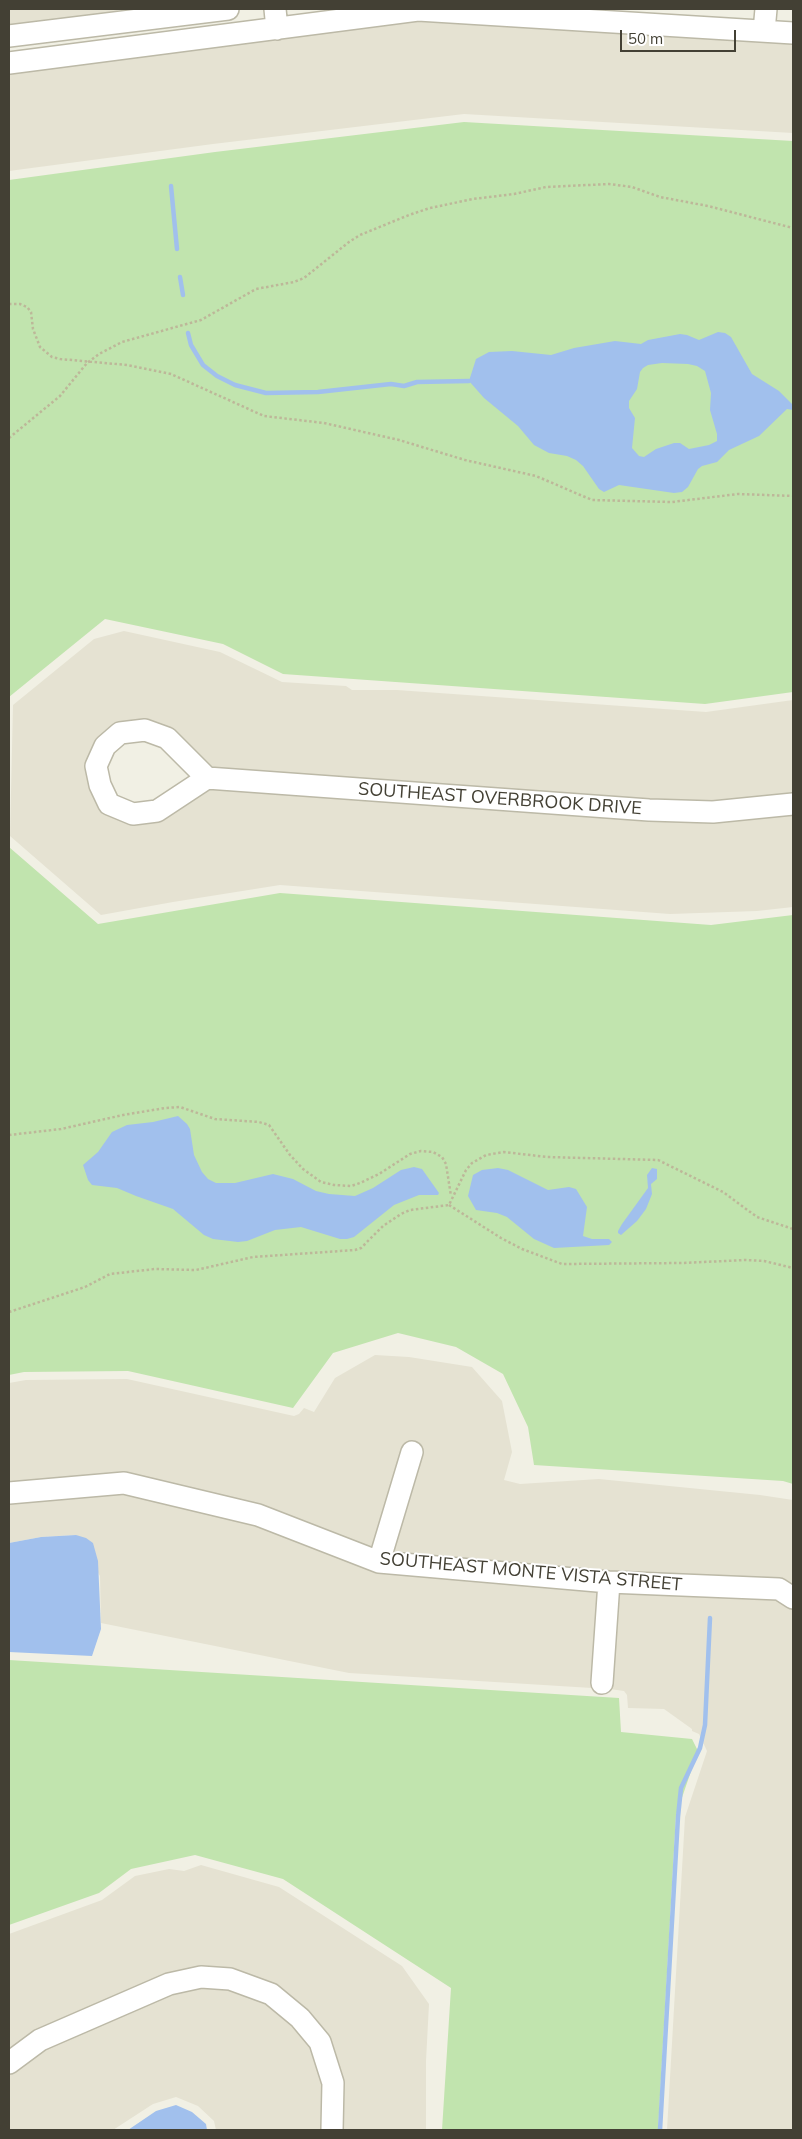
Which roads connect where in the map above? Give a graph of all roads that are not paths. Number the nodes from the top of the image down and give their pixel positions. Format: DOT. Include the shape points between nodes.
graph roads {
  1 [pos="228,9"];
  2 [pos="766,9"];
  3 [pos="521,12"];
  4 [pos="276,19"];
  5 [pos="764,31"];
  6 [pos="793,33"];
  7 [pos="9,36"];
  8 [pos="9,63"];
  9 [pos="207,778"];
  10 [pos="793,804"];
  11 [pos="412,1452"];
  12 [pos="9,1493"];
  13 [pos="379,1562"];
  14 [pos="609,1582"];
  15 [pos="793,1598"];
  16 [pos="602,1683"];
  17 [pos="9,2063"];
  18 [pos="332,2130"];
  1 -- 7 [label="street"];
  2 -- 5 [label="street"];
  3 -- 4 [label="street" via="418,10"];
  3 -- 5 [label="street"];
  4 -- 8 [label="street"];
  5 -- 6 [label="street"];
  9 -- 9 [label="street" via="167,738 145,730 120,733 105,746 96,766 109,804 133,814 157,810"];
  9 -- 10 [label="street, SOUTHEAST OVERBROOK DRIVE" via="649,810 713,812"];
  11 -- 13 [label="street"];
  12 -- 13 [label="street, SOUTHEAST MONTE VISTA STREET" via="124,1483 258,1515"];
  13 -- 14 [label="street, SOUTHEAST MONTE VISTA STREET"];
  14 -- 15 [label="street, SOUTHEAST MONTE VISTA STREET" via="779,1589"];
  14 -- 16 [label="street"];
  17 -- 18 [label="street" via="40,2040 169,1984 201,1977 230,1980 272,1994 300,2018 320,2042 333,2083"];
}
